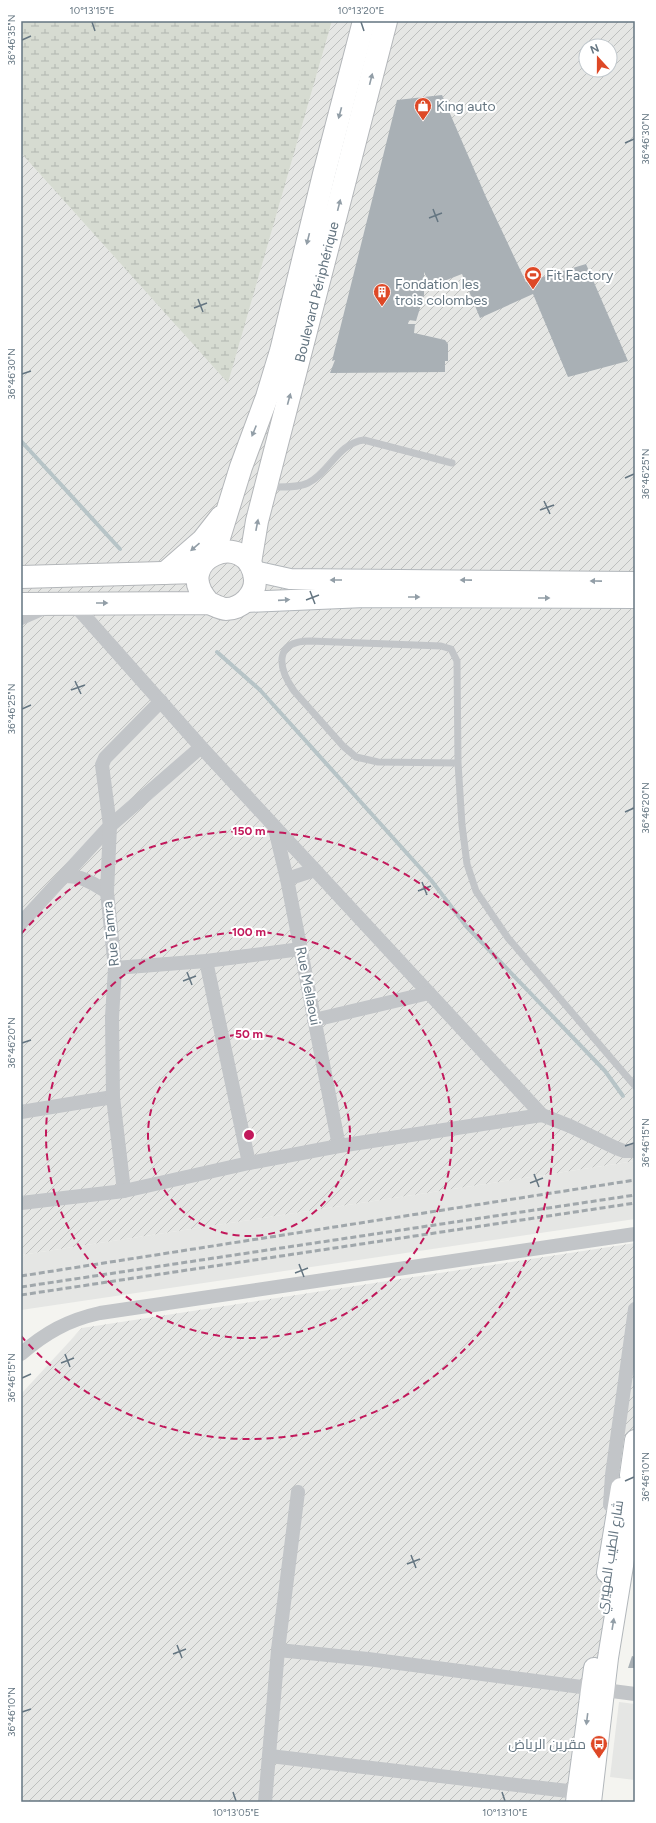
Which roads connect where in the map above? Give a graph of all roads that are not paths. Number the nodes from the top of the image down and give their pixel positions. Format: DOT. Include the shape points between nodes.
graph roads {
  1 [pos="364,21"];
  2 [pos="386,21"];
  3 [pos="452,464"];
  4 [pos="266,487"];
  5 [pos="229,506"];
  6 [pos="214,554"];
  7 [pos="21,567"];
  8 [pos="252,567"];
  9 [pos="198,572"];
  10 [pos="165,573"];
  11 [pos="139,575"];
  12 [pos="21,577"];
  13 [pos="635,582"];
  14 [pos="635,598"];
  15 [pos="245,602"];
  16 [pos="209,603"];
  17 [pos="21,604"];
  18 [pos="64,604"];
  19 [pos="21,618"];
  20 [pos="161,701"];
  21 [pos="202,747"];
  22 [pos="458,763"];
  23 [pos="110,826"];
  24 [pos="275,826"];
  25 [pos="315,870"];
  26 [pos="64,876"];
  27 [pos="288,879"];
  28 [pos="107,892"];
  29 [pos="21,923"];
  30 [pos="301,949"];
  31 [pos="206,961"];
  32 [pos="115,968"];
  33 [pos="429,994"];
  34 [pos="314,1020"];
  35 [pos="635,1086"];
  36 [pos="113,1097"];
  37 [pos="21,1112"];
  38 [pos="542,1115"];
  39 [pos="339,1146"];
  40 [pos="635,1151"];
  41 [pos="249,1163"];
  42 [pos="124,1191"];
  43 [pos="21,1203"];
  44 [pos="635,1234"];
  45 [pos="635,1309"];
  46 [pos="21,1354"];
  47 [pos="635,1440"];
  48 [pos="298,1492"];
  49 [pos="623,1557"];
  50 [pos="278,1650"];
  51 [pos="598,1688"];
  52 [pos="635,1694"];
  53 [pos="270,1756"];
  54 [pos="584,1797"];
  55 [pos="265,1802"];
  1 -- 5 [label="highway, Boulevard Périphérique, one-way" via="278,359"];
  4 -- 2 [label="highway, Boulevard Périphérique, one-way"];
  3 -- 4 [label="lane" via="360,440 348,445 309,482 297,486"];
  8 -- 4 [label="highway, Boulevard Périphérique, one-way" via="257,521"];
  5 -- 6 [label="highway, Boulevard Périphérique"];
  5 -- 10 [label="highway, one-way" via="203,540"];
  6 -- 8 [label="highway" via="234,552 243,556"];
  6 -- 9 [label="highway" via="202,564"];
  7 -- 11 [label="street" via="125,566 136,569"];
  13 -- 8 [label="street, one-way" via="290,579"];
  8 -- 15 [label="highway" via="254,588"];
  9 -- 10 [label="highway"];
  9 -- 16 [label="highway" via="197,584"];
  10 -- 11 [label="highway"];
  11 -- 12 [label="highway"];
  15 -- 14 [label="street, one-way" via="365,597"];
  15 -- 16 [label="highway" via="225,609"];
  18 -- 16 [label="highway, one-way"];
  17 -- 18 [label="highway"];
  18 -- 19 [label="street"];
  18 -- 20 [label="street"];
  20 -- 21 [label="street"];
  20 -- 23 [label="street, Rue Tamra" via="105,758 102,765"];
  21 -- 23 [label="street"];
  21 -- 24 [label="street"];
  22 -- 22 [label="lane" via="458,672 451,649 441,646 301,641 290,645 285,651 282,664 294,691 350,753 378,762"];
  22 -- 35 [label="lane" via="464,844 467,864 476,891 508,938"];
  23 -- 26 [label="street"];
  23 -- 28 [label="street, Rue Tamra"];
  24 -- 25 [label="street"];
  24 -- 27 [label="street, Rue Mellaoui"];
  25 -- 27 [label="street"];
  25 -- 33 [label="street"];
  26 -- 28 [label="street" via="78,876"];
  26 -- 29 [label="street"];
  27 -- 30 [label="street, Rue Mellaoui"];
  28 -- 32 [label="street, Rue Tamra"];
  30 -- 31 [label="street"];
  30 -- 34 [label="street, Rue Mellaoui"];
  31 -- 32 [label="street"];
  31 -- 41 [label="street"];
  32 -- 36 [label="street, Rue Tamra" via="112,1017"];
  33 -- 34 [label="street"];
  33 -- 38 [label="street"];
  34 -- 39 [label="street, Rue Mellaoui"];
  36 -- 37 [label="street"];
  36 -- 42 [label="street, Rue Tamra"];
  38 -- 39 [label="street"];
  38 -- 40 [label="street" via="616,1148"];
  39 -- 41 [label="street"];
  41 -- 42 [label="street"];
  42 -- 43 [label="street"];
  44 -- 46 [label="street" via="84,1316 56,1327"];
  45 -- 49 [label="street" via="612,1475 607,1544"];
  47 -- 49 [label="street, شارع الطيب المهيري" via="630,1475 633,1485 630,1523"];
  48 -- 50 [label="street"];
  49 -- 51 [label="street, شارع الطيب المهيري"];
  50 -- 51 [label="street"];
  50 -- 53 [label="street"];
  51 -- 52 [label="street"];
  51 -- 54 [label="street, شارع الطيب المهيري"];
  53 -- 54 [label="street"];
  53 -- 55 [label="street"];
}
